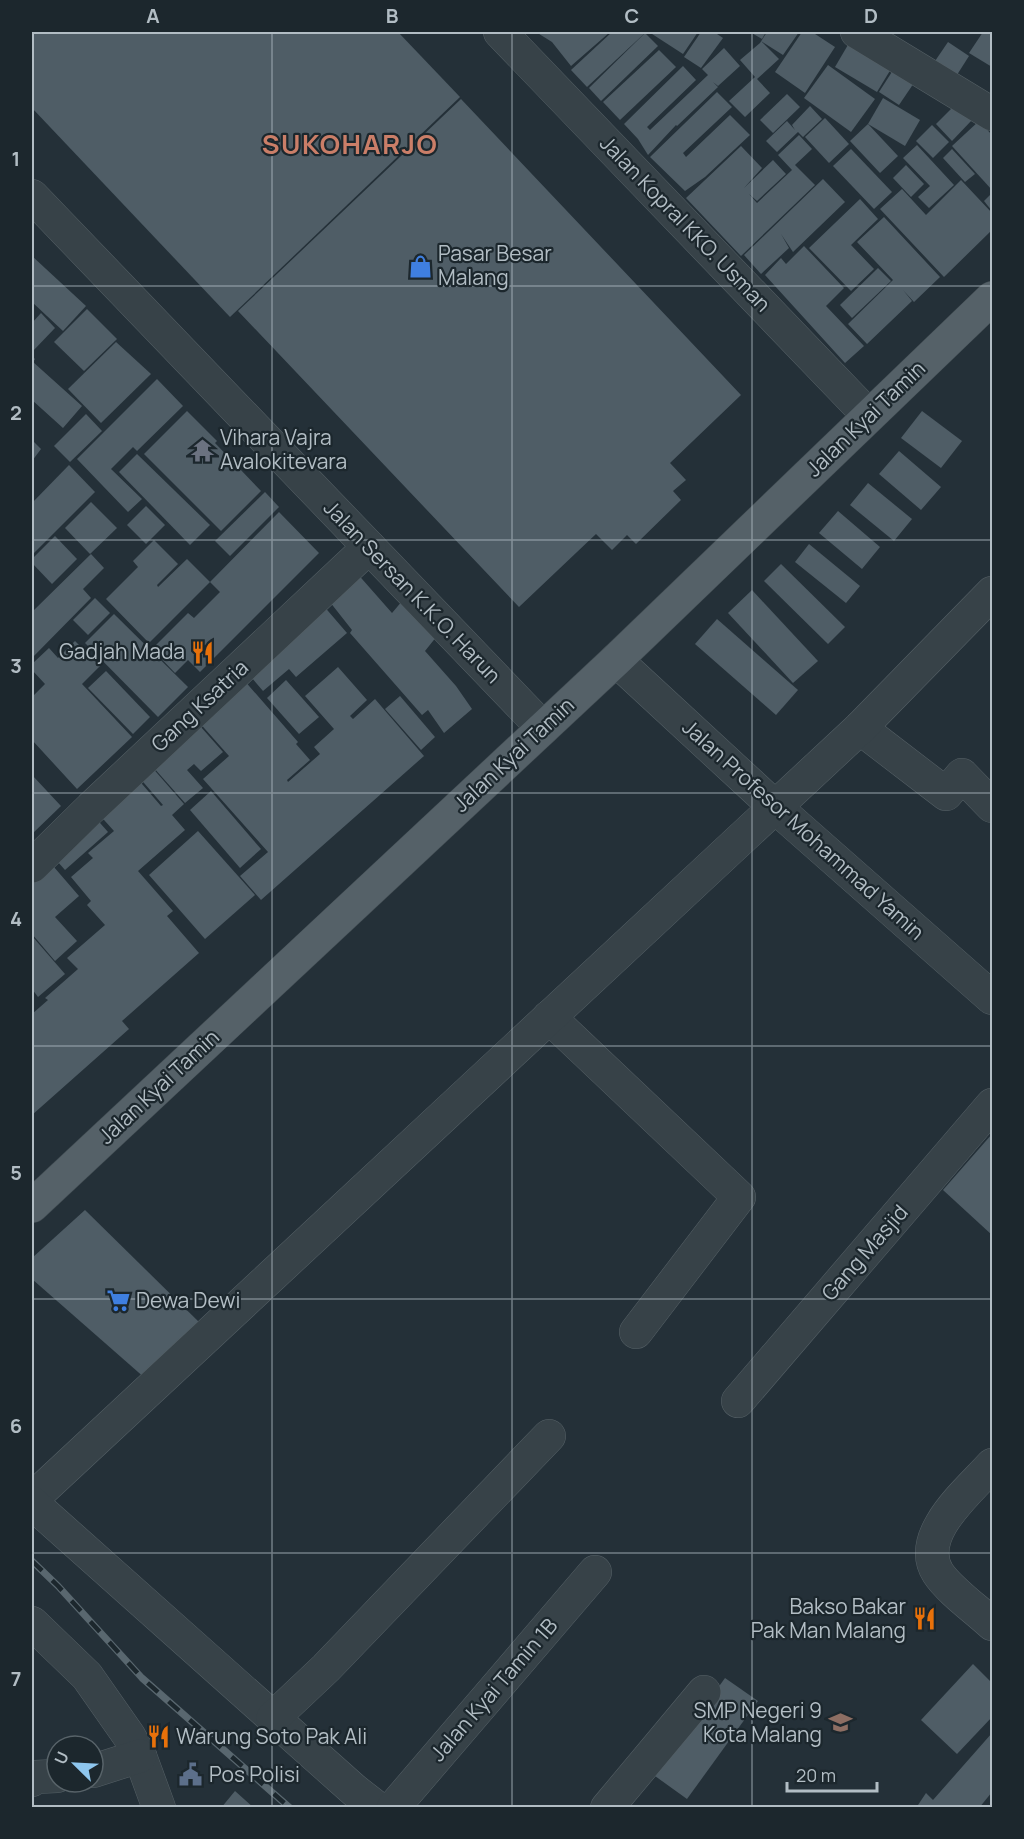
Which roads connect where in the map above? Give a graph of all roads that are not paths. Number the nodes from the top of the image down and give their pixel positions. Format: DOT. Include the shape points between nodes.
graph roads {
  1 [pos="500,32"];
  2 [pos="869,35"];
  3 [pos="993,114"];
  4 [pos="35,207"];
  5 [pos="993,298"];
  6 [pos="869,416"];
  7 [pos="369,547"];
  8 [pos="993,593"];
  9 [pos="616,660"];
  10 [pos="543,728"];
  11 [pos="860,728"];
  12 [pos="774,806"];
  13 [pos="993,806"];
  14 [pos="32,867"];
  15 [pos="993,998"];
  16 [pos="549,1017"];
  17 [pos="993,1105"];
  18 [pos="32,1206"];
  19 [pos="636,1332"];
  20 [pos="738,1401"];
  21 [pos="549,1436"];
  22 [pos="993,1465"];
  23 [pos="32,1501"];
  24 [pos="595,1572"];
  25 [pos="32,1623"];
  26 [pos="993,1624"];
  27 [pos="704,1692"];
  28 [pos="273,1718"];
  29 [pos="140,1756"];
  30 [pos="105,1767"];
  31 [pos="159,1808"];
  32 [pos="377,1808"];
  33 [pos="393,1808"];
  34 [pos="607,1808"];
  1 -- 6 [label="street, Jalan Kopral KKO. Usman"];
  2 -- 3 [label="street"];
  4 -- 7 [label="street, Jalan Sersan K.K.O. Harun"];
  5 -- 6 [label="main road, Jalan Kyai Tamin"];
  6 -- 9 [label="main road, Jalan Kyai Tamin"];
  7 -- 10 [label="street, Jalan Sersan K.K.O. Harun"];
  7 -- 14 [label="street, Gang Ksatria"];
  8 -- 11 [label="street"];
  9 -- 10 [label="main road, Jalan Kyai Tamin"];
  9 -- 12 [label="street, Jalan Profesor Mohammad Yamin"];
  10 -- 18 [label="main road, Jalan Kyai Tamin"];
  11 -- 12 [label="street"];
  11 -- 13 [label="street" via="946,794 962,775"];
  12 -- 15 [label="street, Jalan Profesor Mohammad Yamin"];
  12 -- 16 [label="street"];
  16 -- 19 [label="street" via="739,1197"];
  16 -- 23 [label="street"];
  17 -- 20 [label="street, Gang Masjid"];
  21 -- 28 [label="street"];
  22 -- 26 [label="street" via="945,1519 933,1541 932,1552 938,1573"];
  23 -- 28 [label="street"];
  24 -- 33 [label="street, Jalan Kyai Tamin 1B"];
  25 -- 29 [label="street" via="87,1676"];
  27 -- 34 [label="street"];
  28 -- 32 [label="street"];
  29 -- 30 [label="street"];
  29 -- 31 [label="street"];
}
